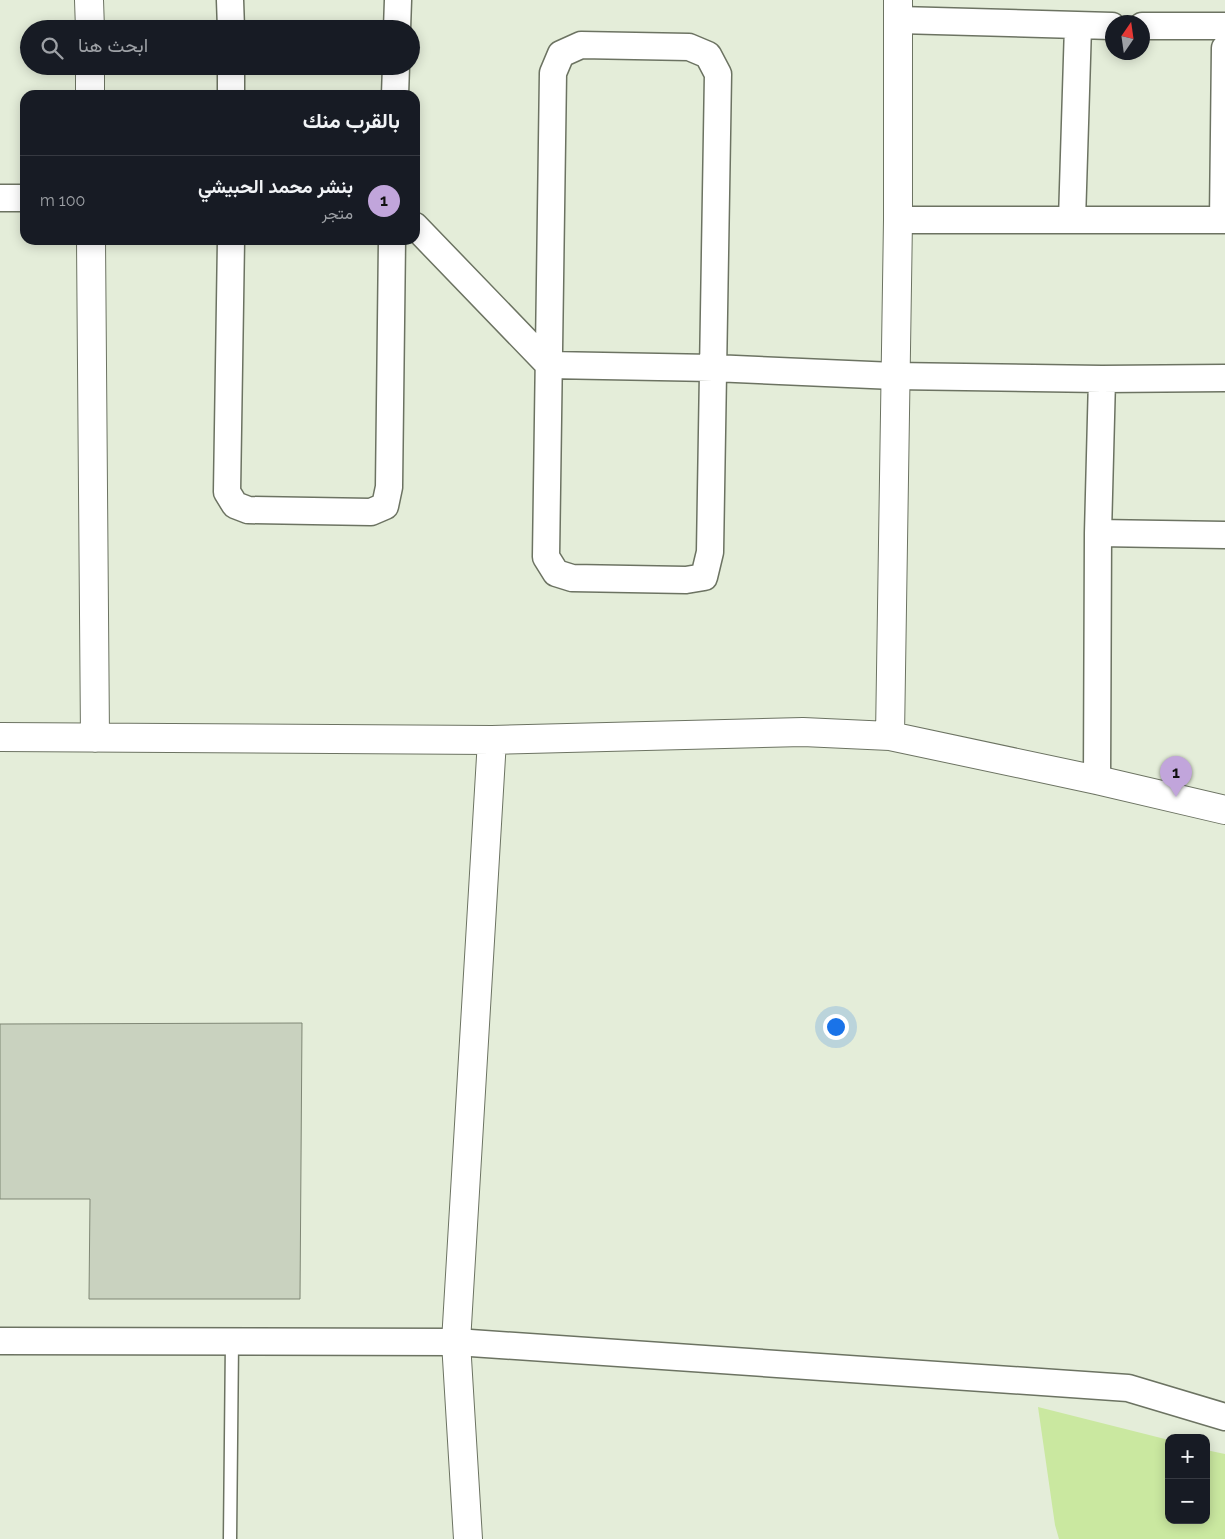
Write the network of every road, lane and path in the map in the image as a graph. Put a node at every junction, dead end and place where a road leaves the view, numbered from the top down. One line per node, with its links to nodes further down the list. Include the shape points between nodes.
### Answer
1 (90, 0): 5 (street)
2 (230, 0): 6 (street)
3 (398, 0): 7 (street)
4 (899, 10): 8 (street); 21 (street)
5 (90, 20)
6 (231, 20)
7 (397, 20)
8 (1078, 26): 9 (street); 22 (street)
9 (1105, 26)
10 (1150, 26): 11 (street)
11 (1225, 26)
12 (1225, 48): 23 (street)
13 (90, 75): 16 (street)
14 (231, 75): 17 (street)
15 (396, 75): 18 (street)
16 (90, 90)
17 (231, 90)
18 (396, 90)
19 (0, 198): 20 (street)
20 (20, 198)
21 (898, 220): 22 (street); 30 (street)
22 (1072, 220): 23 (street)
23 (1224, 220)
24 (420, 231): 28 (street)
25 (91, 245): 37 (street)
26 (232, 245): 27 (street, via 227,492 235,505 248,510 371,512 384,506 388,487)
27 (392, 245)
28 (549, 365): 29 (street); 29 (street, via 546,557 556,573 572,578 686,580 704,577 710,552); 29 (street, via 553,73 561,54 581,45 689,47 708,55 718,74)
29 (713, 368): 30 (street)
30 (894, 376): 32 (street); 35 (street)
31 (1225, 378): 32 (street)
32 (1102, 379): 33 (street)
33 (1098, 533): 34 (street); 39 (street)
34 (1225, 534)
35 (890, 736): 38 (street, via 803,732); 39 (street)
36 (0, 737): 37 (street)
37 (95, 738): 38 (street)
38 (492, 740): 43 (street)
39 (1097, 780): 40 (street)
40 (1225, 810)
41 (0, 1341): 42 (street)
42 (232, 1341): 43 (street); 45 (lane)
43 (456, 1342): 44 (street, via 1128,1388); 46 (street)
44 (1225, 1417)
45 (230, 1539)
46 (468, 1539)

